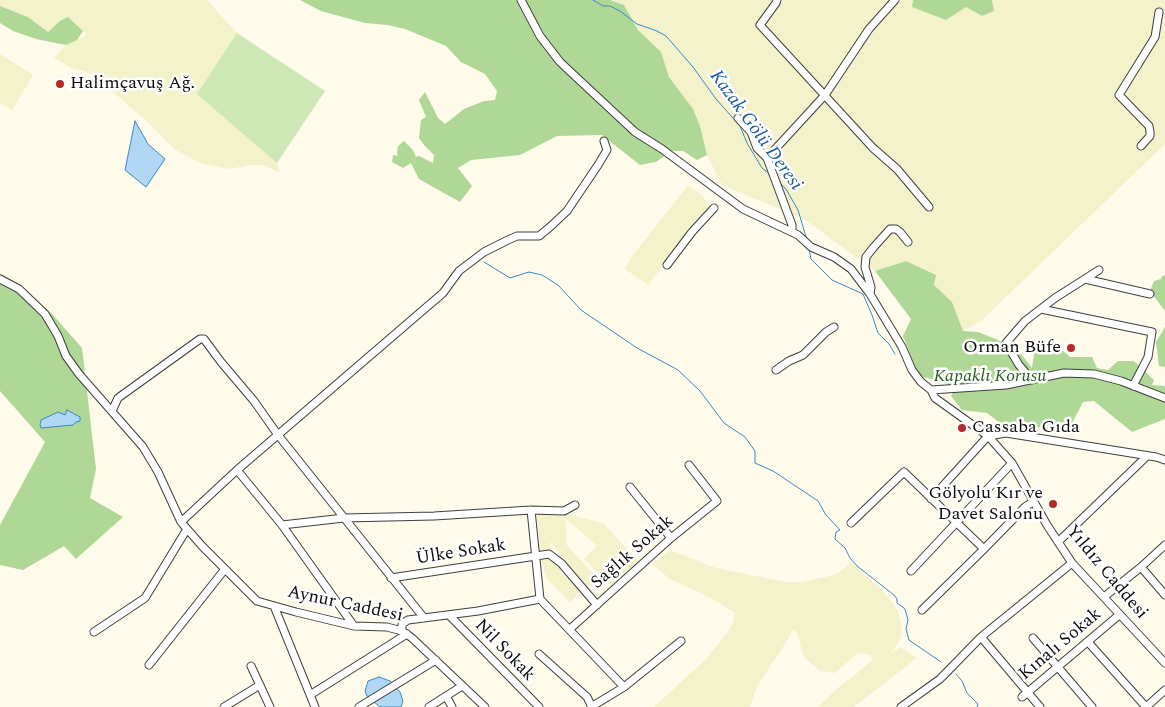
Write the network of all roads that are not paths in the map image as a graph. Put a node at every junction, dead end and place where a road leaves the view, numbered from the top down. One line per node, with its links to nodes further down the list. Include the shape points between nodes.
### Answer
1 (521, 0): 12 (street, Yıldız Caddesi, via 540,36 560,62 635,132 743,210)
2 (777, 0): 5 (street, via 760,25)
3 (895, 0): 5 (street, via 869,29)
4 (1159, 12): 8 (street, via 1155,37 1119,95 1149,126 1150,136)
5 (825, 95): 9 (street); 10 (street)
6 (738, 118): 9 (street)
7 (604, 141): 28 (street, via 607,150 598,165 567,211 550,227 539,236 517,236 484,252 465,266 443,293)
8 (1141, 146)
9 (767, 158): 12 (street)
10 (929, 206)
11 (714, 208): 14 (street)
12 (792, 232): 18 (street, Yıldız Caddesi, via 811,247 851,269)
13 (908, 242): 18 (street, via 896,229 890,229 866,257)
14 (667, 265)
15 (1099, 270): 17 (street)
16 (0, 279): 27 (street, Aynur Caddesi, via 19,289 45,314 66,356)
17 (1085, 280): 19 (street); 20 (street)
18 (870, 294): 25 (street, Yıldız Caddesi, via 912,370)
19 (1150, 294)
20 (1041, 309): 23 (street, via 1025,321 1006,343); 24 (street, via 1152,332 1148,357)
21 (834, 327): 22 (street, via 803,355)
22 (776, 370)
23 (1032, 380): 24 (street, via 1064,373 1094,374); 25 (street)
24 (1133, 386): 26 (street)
25 (931, 390): 29 (street, Yıldız Caddesi, via 935,398)
26 (1165, 398)
27 (112, 411): 28 (street, via 118,398 204,339); 41 (street, Aynur Caddesi, via 143,447)
28 (278, 435): 34 (street); 40 (street)
29 (988, 436): 30 (street, via 1006,433); 32 (street, Yıldız Caddesi); 36 (street)
30 (1147, 456): 31 (street); 47 (street)
31 (1164, 459)
32 (1012, 463): 37 (street, Yıldız Caddesi); 43 (street)
33 (689, 465): 46 (street, Sağlık Sokak, via 718,501)
34 (237, 470): 41 (street); 44 (street)
35 (630, 487): 46 (street)
36 (931, 499): 42 (street, via 904,472); 43 (street)
37 (1034, 502): 47 (street, Yıldız Caddesi); 49 (street, via 1025,507)
38 (575, 505): 39 (street, via 564,511)
39 (531, 510): 40 (street); 50 (street)
40 (344, 518): 44 (street); 55 (street)
41 (181, 522): 45 (street, Aynur Caddesi)
42 (851, 523)
43 (956, 523): 49 (street); 54 (street)
44 (282, 525): 65 (street)
45 (187, 530): 53 (street, Aynur Caddesi); 67 (street, via 145,598)
46 (671, 538): 59 (street, Sağlık Sokak)
47 (1058, 542): 51 (street, Yıldız Caddesi)
48 (1165, 545): 52 (street)
49 (984, 550): 61 (street)
50 (536, 556): 55 (street, Ülke Sokak); 58 (street); 59 (street, via 549,554)
51 (1072, 563): 57 (street, Yıldız Caddesi); 69 (street)
52 (1141, 567): 56 (street); 57 (street)
53 (225, 569): 60 (street, Aynur Caddesi, via 257,600); 76 (street)
54 (911, 571)
55 (391, 578): 64 (street)
56 (1165, 594)
57 (1104, 597): 63 (street, Yıldız Caddesi)
58 (540, 599): 62 (street); 66 (street)
59 (597, 605): 66 (street, Sağlık Sokak)
60 (274, 606): 65 (street, Aynur Caddesi); 83 (street)
61 (922, 610)
62 (449, 615): 64 (street); 93 (street, Nil Sokak)
63 (1119, 615): 72 (street, Kınalı Sokak); 75 (street, Yıldız Caddesi)
64 (424, 618): 68 (street, via 402,624)
65 (354, 626): 68 (street, Aynur Caddesi, via 387,627)
66 (570, 629): 81 (street)
67 (94, 632)
68 (405, 632): 74 (street, Aynur Caddesi); 83 (street)
69 (981, 637): 84 (street); 95 (street, via 940,679)
70 (1033, 638): 78 (street)
71 (681, 641): 81 (street)
72 (1088, 642): 78 (street, Kınalı Sokak); 98 (street)
73 (539, 654): 94 (street, via 587,697)
74 (436, 660): 80 (street, Aynur Caddesi); 90 (street)
75 (1165, 663)
76 (149, 665)
77 (251, 666): 79 (street)
78 (1058, 666): 84 (street, Kınalı Sokak); 97 (street)
79 (260, 685): 88 (street); 89 (street)
80 (462, 686): 85 (street); 87 (street, Aynur Caddesi)
81 (624, 687): 94 (street)
82 (1165, 690): 98 (street)
83 (310, 695): 86 (street)
84 (1025, 695): 96 (street)
85 (446, 696): 91 (street); 92 (street)
86 (311, 706)
87 (482, 706)
88 (224, 707)
89 (270, 707)
90 (359, 707)
91 (429, 707)
92 (452, 707)
93 (539, 707)
94 (591, 707)
95 (901, 707)
96 (1040, 707)
97 (1092, 707)
98 (1146, 707)

